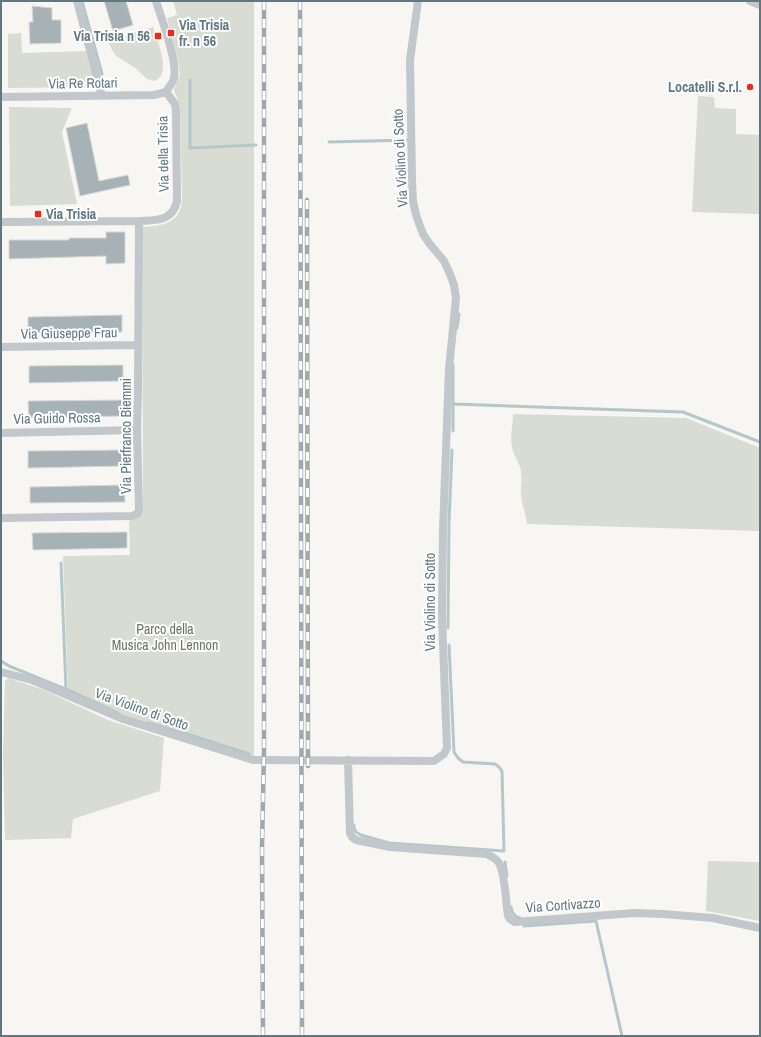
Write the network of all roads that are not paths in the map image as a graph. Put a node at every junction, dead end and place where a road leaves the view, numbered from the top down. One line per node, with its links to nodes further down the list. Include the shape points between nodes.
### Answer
1 (76, 1): 7 (street)
2 (156, 1): 6 (street, via 174,58 175,74)
3 (418, 1): 17 (street, Via Violino di Sotto, via 410,60 413,202 423,234 444,261 450,274 456,298 449,369 443,530 442,631 447,748 444,754 434,761)
4 (750, 1): 5 (street)
5 (760, 5)
6 (166, 92): 7 (street, Via Re Rotari, via 154,95); 9 (street, Via della Trisia, via 175,104 176,110 177,201 175,208 166,218)
7 (102, 96): 8 (street, Via Re Rotari)
8 (1, 97)
9 (139, 221): 10 (street, Via della Trisia); 11 (street, Via Pierfranco Biemmi)
10 (1, 222)
11 (138, 345): 12 (street, Via Giuseppe Frau); 13 (street, Via Pierfranco Biemmi)
12 (1, 347)
13 (137, 430): 14 (street, Via Guido Rossa); 15 (street, Via Pierfranco Biemmi, via 139,510 136,514)
14 (1, 433)
15 (1, 518)
16 (1, 672): 17 (street, Via Violino di Sotto, via 32,680 123,719 253,760)
17 (348, 760): 18 (street, Via Cortivazzo, via 352,837 390,847 492,856 501,870 508,916 515,922 634,913 714,918)
18 (760, 928)

